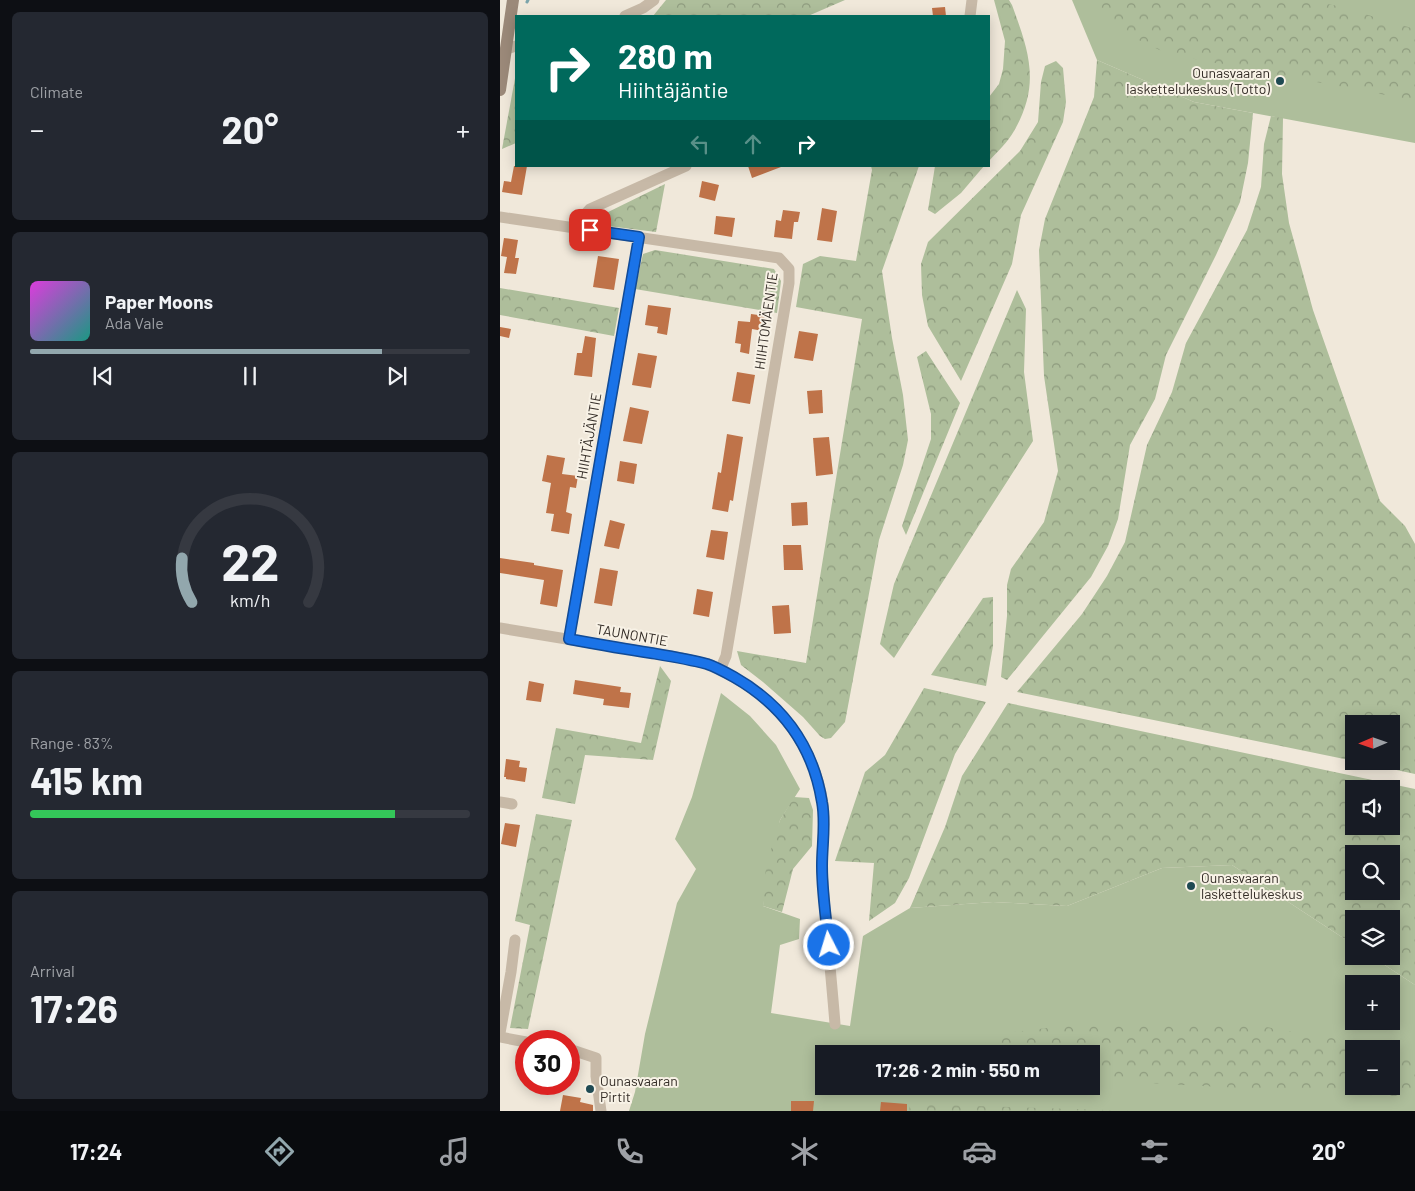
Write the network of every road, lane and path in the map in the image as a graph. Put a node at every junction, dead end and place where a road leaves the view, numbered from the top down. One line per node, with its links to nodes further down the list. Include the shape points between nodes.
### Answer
1 (514, 0): 6 (street)
2 (654, 0): 4 (street)
3 (972, 0): 5 (street)
4 (628, 15)
5 (970, 15)
6 (511, 47): 7 (street)
7 (500, 90)
8 (684, 167): 10 (street, via 590,209)
9 (500, 217): 10 (street, HIIHTOMÄENTIE)
10 (573, 228): 11 (street, HIIHTOMÄENTIE)
11 (639, 237): 13 (street, HIIHTÄJÄNTIE); 14 (street, HIIHTOMÄENTIE, via 779,258 789,269 728,646)
12 (500, 628): 13 (street, TAUNONTIE)
13 (569, 639): 14 (street, TAUNONTIE, via 682,658)
14 (720, 670): 16 (street, TAUNONTIE, via 744,683 782,715 799,736 817,777 825,829 822,866)
15 (515, 940): 17 (street)
16 (835, 1024)
17 (500, 1033)
18 (500, 1037): 19 (street)
19 (515, 1040)
20 (580, 1053): 21 (street, via 596,1058)
21 (601, 1111)

